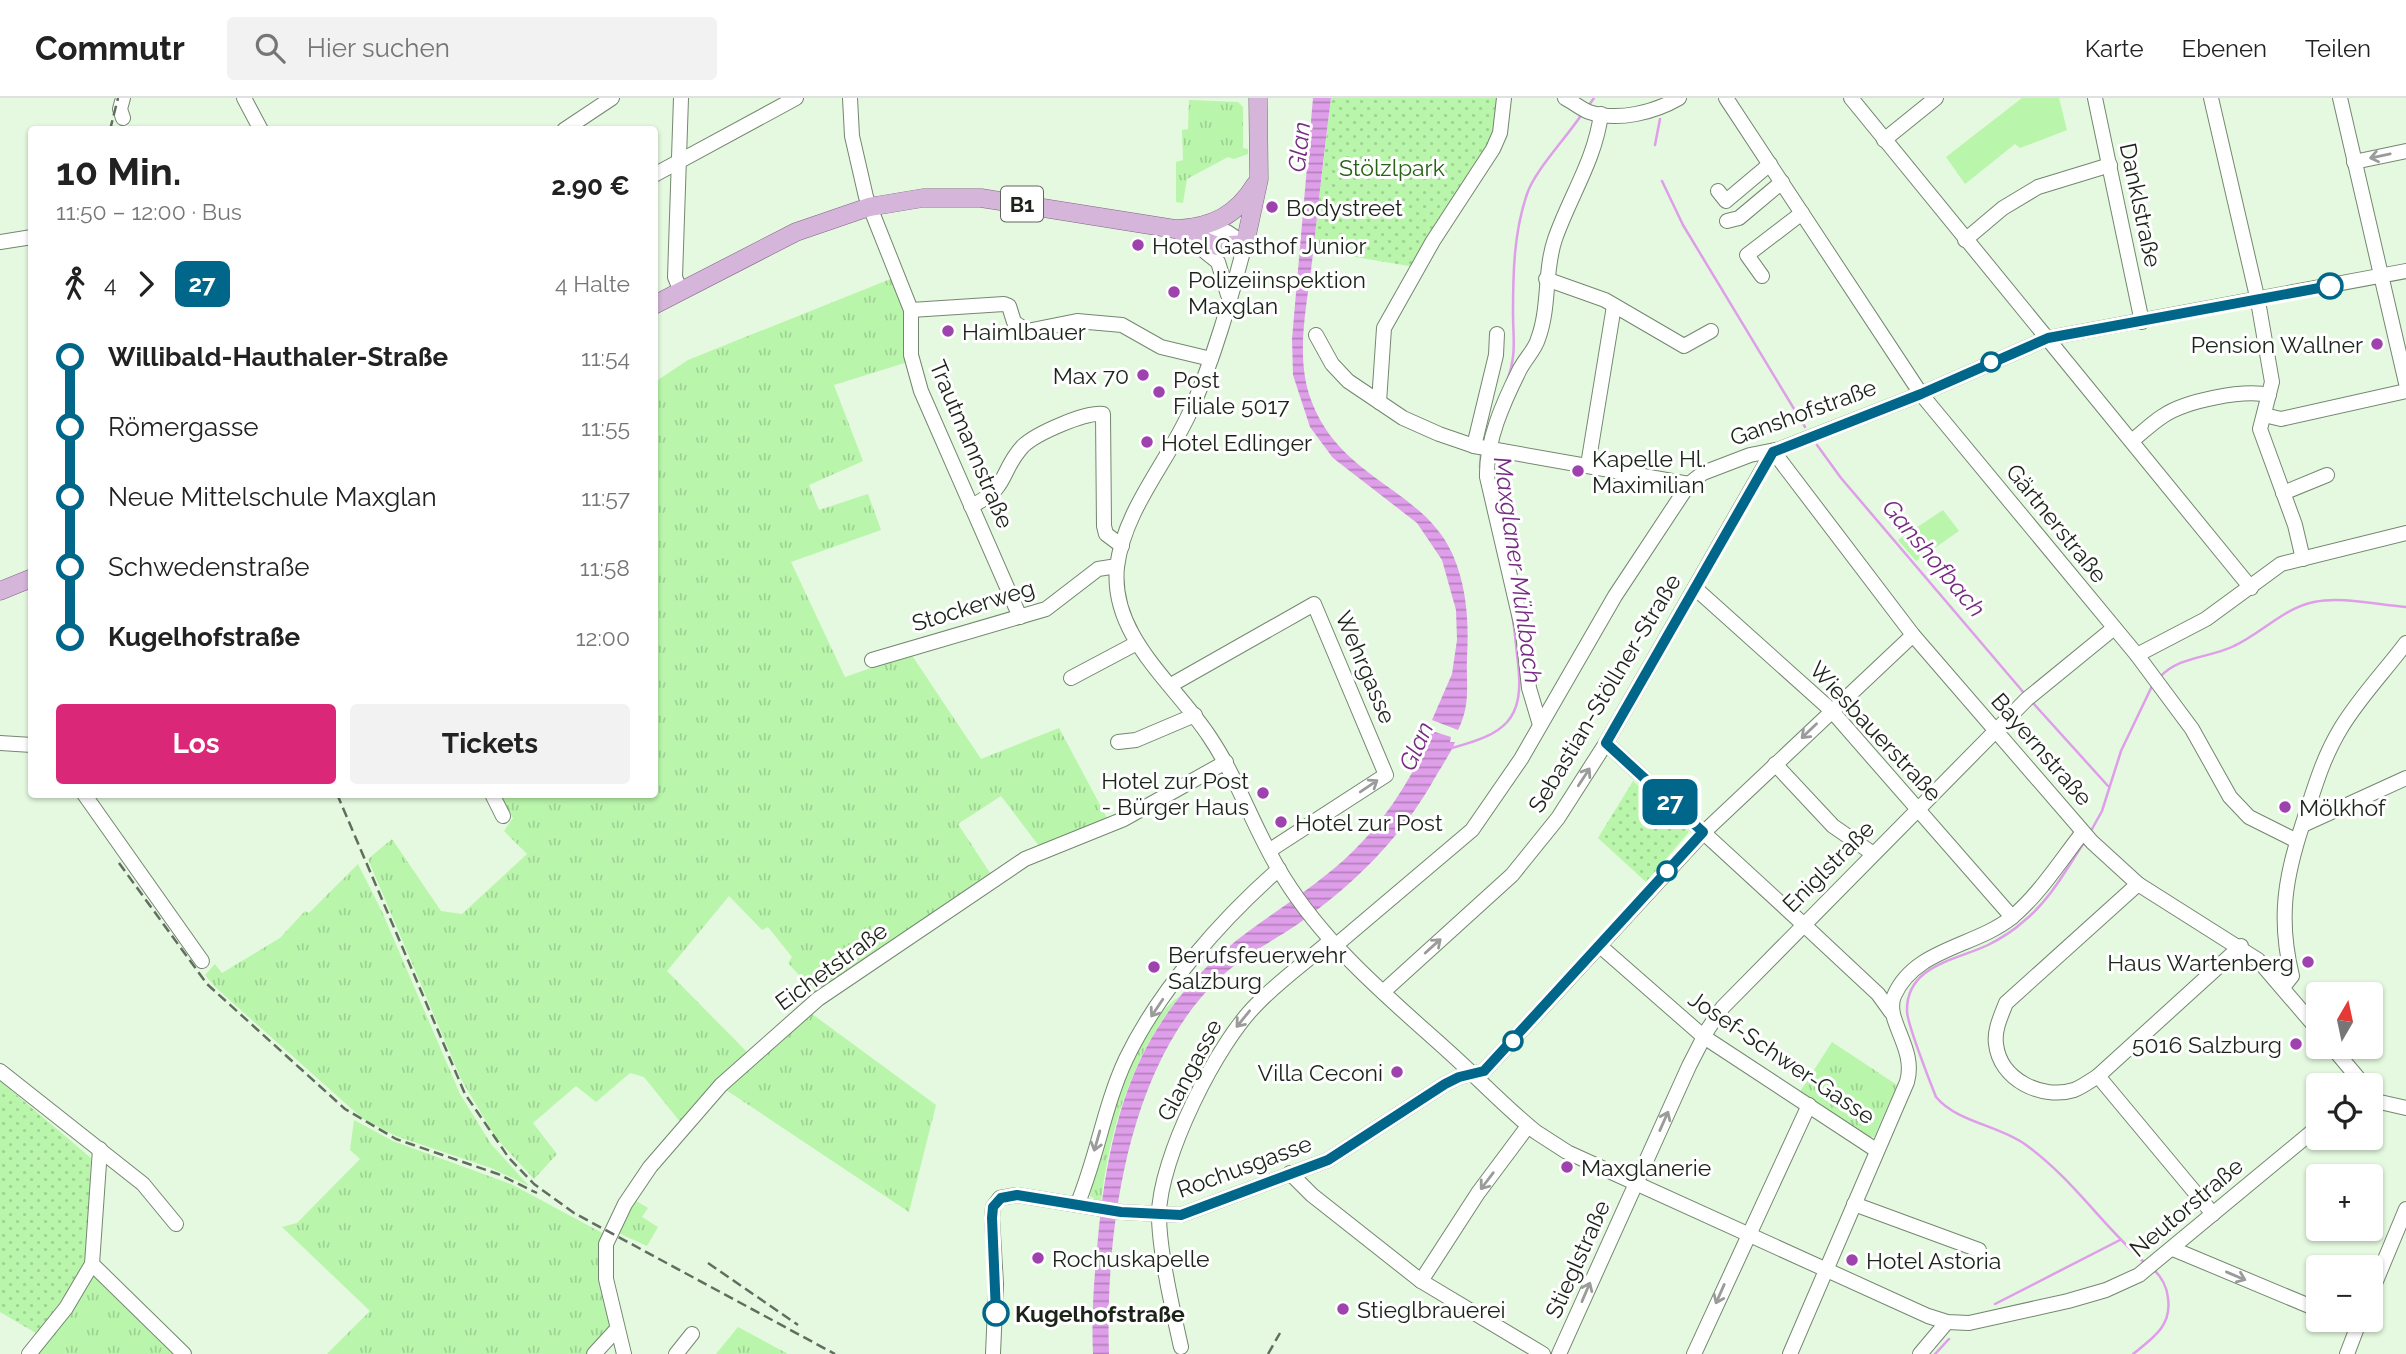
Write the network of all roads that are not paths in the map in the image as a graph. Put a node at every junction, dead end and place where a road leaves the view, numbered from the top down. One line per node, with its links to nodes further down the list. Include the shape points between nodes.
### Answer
1 (123, 98): 18 (street)
2 (244, 98): 19 (street)
3 (612, 98): 20 (street)
4 (681, 98): 24 (street)
5 (796, 98): 24 (street)
6 (850, 98): 31 (street, Trautmannstraße, via 852,136)
7 (1258, 98): 28 (main road)
8 (1504, 98): 60 (street, via 1493,149 1384,328)
9 (1565, 98): 17 (street)
10 (1679, 98): 17 (street, via 1660,109)
11 (1726, 98): 25 (street, Gärtnerstraße)
12 (1850, 98): 21 (street)
13 (1936, 98): 21 (street)
14 (2095, 98): 26 (street, Danklstraße)
15 (2211, 98): 46 (street)
16 (2340, 98): 23 (street)
17 (1601, 114): 43 (street, via 1594,153 1555,239)
18 (123, 118)
19 (259, 126)
20 (570, 126)
21 (1884, 140): 37 (street)
22 (2406, 151): 23 (street, one-way to 23)
23 (2354, 162): 42 (street)
24 (677, 164): 27 (street); 44 (street, via 676,277)
25 (1770, 164): 29 (street, Gärtnerstraße); 30 (street, via 1726,201)
26 (2110, 165): 37 (street, via 2038,187 2003,208); 50 (street, Danklstraße)
27 (658, 173)
28 (1259, 179): 34 (main road, B1, via 1235,211); 39 (main road)
29 (1782, 182): 32 (street, Gärtnerstraße); 33 (street, via 1739,218)
30 (1718, 191)
31 (869, 207): 35 (main road, B1, via 923,198 981,198); 44 (main road, B1, via 796,232); 49 (street, Trautmannstraße)
32 (1802, 213): 41 (street, via 1747,255); 58 (street, Gärtnerstraße)
33 (1727, 221)
34 (1193, 228): 35 (main road, B1); 39 (street, B1, via 1227,232)
35 (1175, 229): 39 (main road, B1, via 1217,246); 45 (street, via 1218,262)
36 (28, 238): 38 (street)
37 (1965, 240): 54 (street)
38 (0, 242)
39 (1245, 244): 45 (street)
40 (2406, 271): 42 (street, Ganshofstraße)
41 (1762, 276)
42 (2380, 276): 46 (street, Ganshofstraße); 56 (street)
43 (1546, 279): 48 (street); 63 (street, via 1538,340)
44 (681, 292): 47 (main road, B1)
45 (1229, 301): 55 (street)
46 (2258, 301): 50 (street, Ganshofstraße); 59 (street, via 2272,382)
47 (658, 303)
48 (1614, 306): 51 (street, via 1684,346); 65 (street)
49 (911, 310): 55 (street, via 1004,304 1014,322 1027,331 1077,321 1122,325 1161,347); 69 (street, Trautmannstraße, via 911,355 921,391)
50 (2142, 322): 54 (street, Ganshofstraße)
51 (1711, 331)
52 (1497, 334): 63 (street)
53 (1317, 335): 60 (street, via 1338,373)
54 (2048, 338): 58 (street, Ganshofstraße); 62 (street)
55 (1211, 359): 71 (street, via 1181,432 1133,515)
56 (2406, 383)
57 (2406, 391): 61 (street, via 2281,419)
58 (1921, 394): 64 (street, Ganshofstraße); 79 (street, Gärtnerstraße)
59 (2269, 395): 61 (street); 62 (street, via 2252,391 2177,409)
60 (1379, 402): 63 (street, via 1438,434)
61 (2264, 415): 68 (street, via 2260,429)
62 (2133, 440): 76 (street)
63 (1482, 447): 65 (street); 89 (street)
64 (1773, 452): 67 (street, Ganshofstraße, via 1715,468); 75 (street, Sebastian-Stöllner-Straße); 80 (street, Bayernstraße)
65 (1588, 465): 67 (street)
66 (2327, 475): 68 (street)
67 (1689, 484): 89 (street, Glangasse, via 1615,596)
68 (2283, 493): 72 (street)
69 (971, 506): 71 (street, via 995,492 1017,454 1031,440 1081,417 1103,414 1104,526 1106,534); 78 (street, Trautmannstraße)
70 (2406, 533): 72 (street)
71 (1122, 545): 73 (street)
72 (2304, 559): 76 (street, via 2281,564)
73 (1117, 566): 78 (street, Stockerweg, via 1098,569 1056,603); 81 (street, via 1117,593)
74 (28, 580): 77 (main road)
75 (1695, 588): 87 (street, Wiesbauerstraße); 93 (street, Sebastian-Stöllner-Straße)
76 (2251, 588): 83 (street, via 2181,634)
77 (0, 591)
78 (1020, 617): 84 (street, Stockerweg)
79 (2114, 628): 83 (street, Gärtnerstraße); 90 (street, Eniglstraße, via 2027,699)
80 (1913, 635): 87 (street, Rochusgasse); 90 (street, Bayernstraße)
81 (1137, 643): 85 (street); 86 (street)
82 (2406, 643): 102 (street, via 2342,726 2312,791)
83 (2137, 655): 105 (street, Gärtnerstraße, via 2212,760 2231,797 2249,817)
84 (872, 660)
85 (1070, 678)
86 (1171, 685): 88 (street); 106 (street, Wehrgasse, one-way to 86, via 1386,775 1314,604)
87 (1831, 710): 96 (street, Rochusgasse, one-way to 96); 100 (street, Wiesbauerstraße)
88 (1195, 715): 91 (street, via 1136,740); 95 (street)
89 (1540, 725): 112 (street, Glangasse, via 1472,830)
90 (1997, 730): 100 (street, Eniglstraße); 104 (street, Bayernstraße)
91 (1118, 742)
92 (0, 743): 94 (street)
93 (1606, 743): 103 (street); 117 (street, Sebastian-Stöllner-Straße, one-way to 93, via 1532,852)
94 (28, 745)
95 (1226, 762): 106 (street); 152 (street, Eichetstraße, via 1124,819 1025,859 817,999 765,1044 676,1135 617,1218 603,1264)
96 (1775, 764): 103 (street, Rochusgasse); 107 (street, via 1833,826)
97 (2406, 778): 102 (street)
98 (87, 798): 115 (street)
99 (494, 798): 101 (street)
100 (1918, 807): 107 (street, Eniglstraße); 110 (street, Wiesbauerstraße)
101 (503, 816)
102 (2303, 825): 105 (street)
103 (1703, 832): 111 (street); 113 (street, Rochusgasse)
104 (2087, 836): 109 (street, Bayernstraße); 110 (street)
105 (2295, 840): 116 (street, via 2284,932 2292,976)
106 (1270, 850): 108 (street)
107 (1872, 853): 111 (street, Eniglstraße)
108 (1279, 869): 112 (street); 138 (street, one-way to 138, via 1219,929 1135,1042 1104,1116)
109 (2138, 884): 114 (street, Bayernstraße); 127 (street, via 2006,1003 1997,1026 2001,1060 2011,1075 2027,1086 2063,1092)
110 (2012, 917): 118 (street, via 1970,942 1920,963 1894,995)
111 (1803, 924): 118 (street); 120 (street, Eniglstraße, via 1723,1007)
112 (1333, 944): 117 (street); 141 (street, Glangasse, one-way to 141, via 1256,1004 1237,1026 1182,1129 1167,1171)
113 (1600, 946): 120 (street, Josef-Schwer-Gasse); 126 (street, Rochusgasse, via 1498,1058)
114 (2242, 946): 116 (street, Bayernstraße); 127 (street)
115 (202, 961)
116 (2284, 986): 119 (street, Bayernstraße)
117 (1383, 992): 126 (street)
118 (1891, 1012): 134 (street, via 1911,1068)
119 (2306, 1014)
120 (1703, 1037): 129 (street, Josef-Schwer-Gasse); 136 (street, Eniglstraße, one-way to 120)
121 (2341, 1059): 122 (street)
122 (2347, 1066): 124 (street); 125 (street)
123 (0, 1071): 133 (street)
124 (2347, 1073)
125 (2353, 1073)
126 (1473, 1074): 131 (street); 135 (street, Rochusgasse, via 1445,1084 1343,1152)
127 (2098, 1076): 140 (street)
128 (2383, 1101): 130 (street)
129 (1809, 1105): 134 (street, Josef-Schwer-Gasse); 143 (street)
130 (2406, 1108)
131 (1528, 1126): 136 (street, via 1567,1152); 149 (street, one-way to 149)
132 (2306, 1137): 140 (street, Neutorstraße)
133 (100, 1149): 142 (street, via 143,1184); 146 (street)
134 (1877, 1150): 137 (street)
135 (1290, 1173): 141 (street, Rochusgasse, via 1181,1215); 149 (street)
136 (1636, 1184): 143 (street); 163 (street, Stieglstraße, one-way to 136)
137 (1854, 1204): 145 (street); 148 (street)
138 (1077, 1205): 141 (street, Rochusgasse); 161 (street, Rochusgasse, via 1009,1195 998,1200 992,1212)
139 (2406, 1209): 147 (street)
140 (2213, 1214): 144 (street, Neutorstraße)
141 (1159, 1216): 155 (street, Glangasse)
142 (176, 1224)
143 (1747, 1234): 148 (street); 164 (street, one-way to 164)
144 (2173, 1249): 150 (street, one-way to 150); 151 (street, Neutorstraße, via 2106,1290 1969,1323)
145 (1979, 1250)
146 (92, 1264): 156 (street, via 66,1308); 157 (street)
147 (2383, 1264)
148 (1826, 1270): 151 (street); 165 (street)
149 (1421, 1281): 162 (street)
150 (2306, 1305)
151 (1947, 1322): 166 (street)
152 (617, 1329): 158 (street); 159 (street, Eichetstraße)
153 (2356, 1332): 167 (street)
154 (692, 1334): 160 (street)
155 (1181, 1347)
156 (29, 1354)
157 (184, 1354)
158 (594, 1354)
159 (624, 1354)
160 (676, 1354)
161 (993, 1354)
162 (1543, 1354)
163 (1559, 1354)
164 (1694, 1354)
165 (1790, 1354)
166 (1920, 1354)
167 (2347, 1354)

